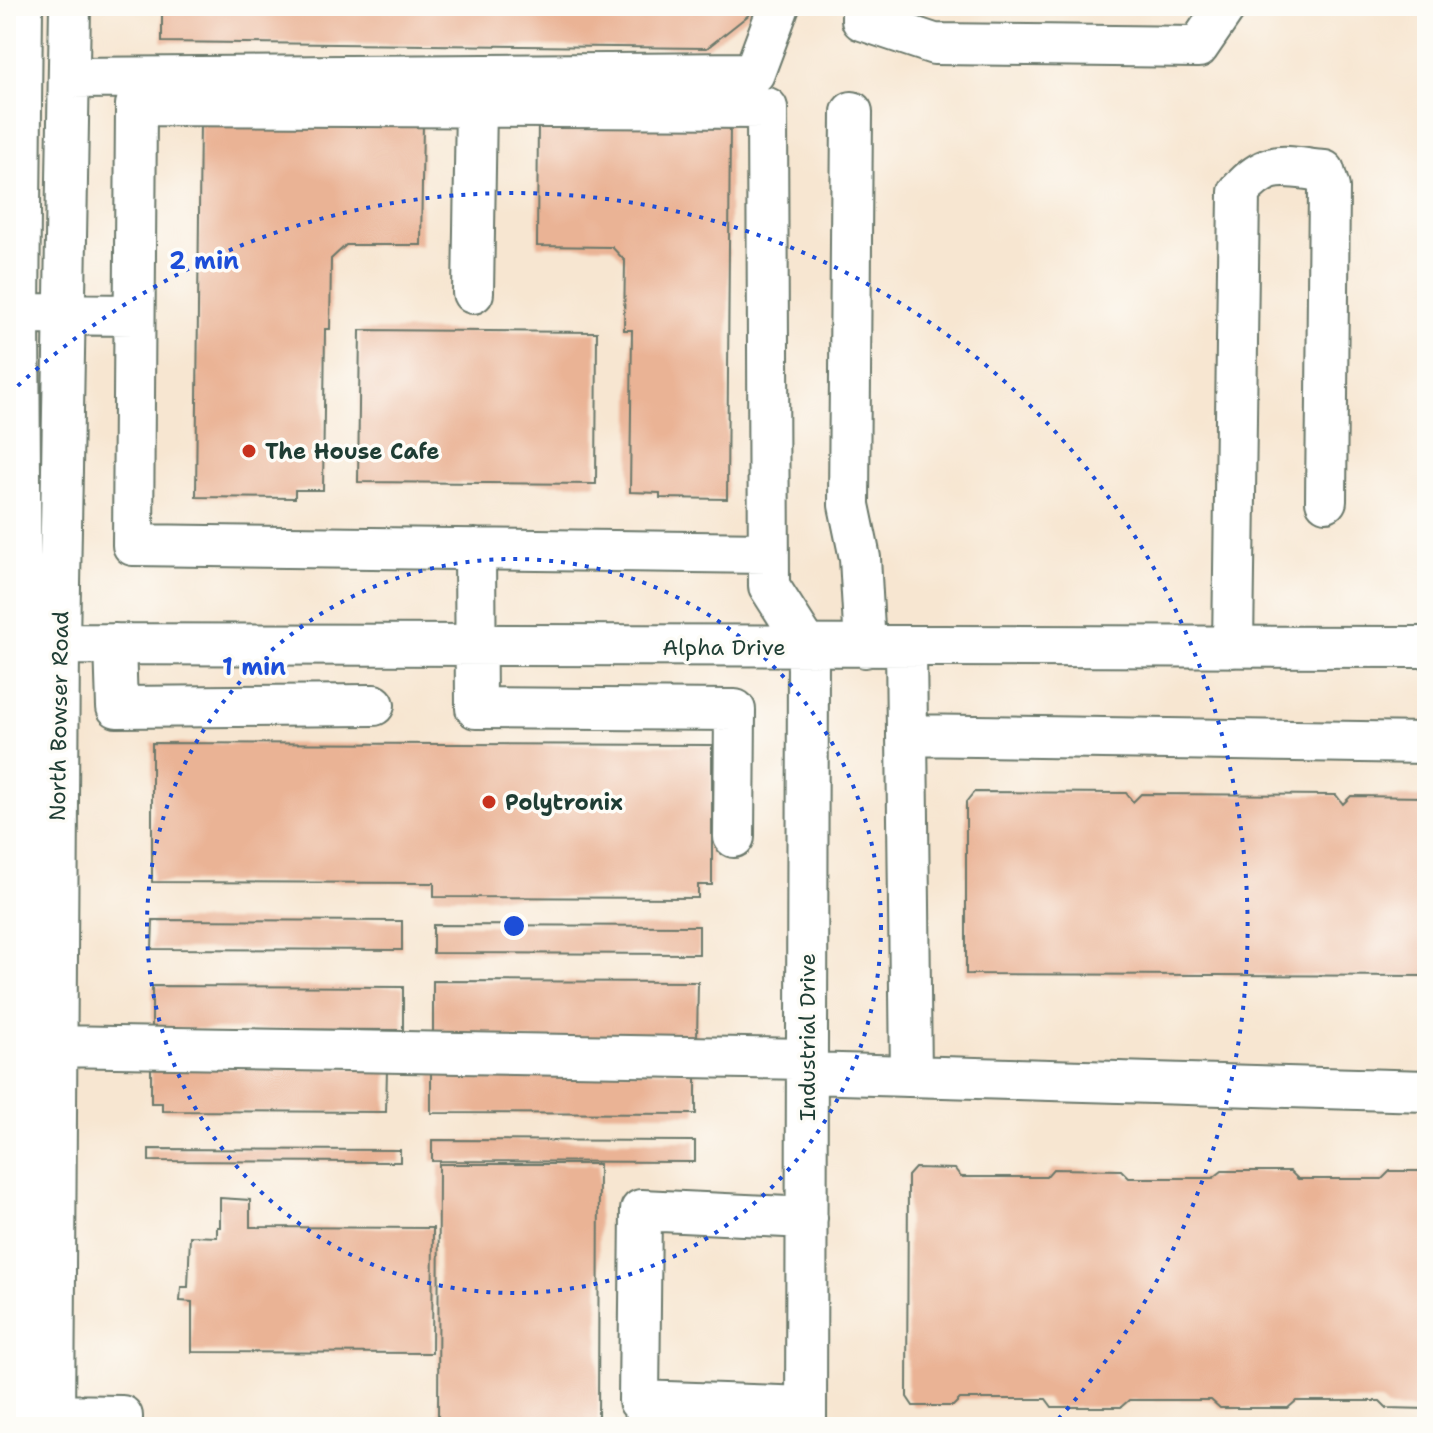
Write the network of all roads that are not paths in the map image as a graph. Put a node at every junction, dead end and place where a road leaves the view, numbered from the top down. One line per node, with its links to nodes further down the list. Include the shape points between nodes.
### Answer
1 (22, 6): 7 (street, North Bowser Road)
2 (70, 6): 6 (street, North Bowser Road)
3 (779, 6): 6 (street, via 754,73)
4 (862, 6): 5 (street, via 862,20 934,44 1183,47 1198,47)
5 (1226, 6)
6 (70, 90): 7 (street); 12 (street, North Bowser Road)
7 (13, 100): 11 (street, North Bowser Road)
8 (476, 106): 10 (street); 13 (street, via 136,105); 17 (street, via 767,108)
9 (852, 112): 24 (street, via 849,505 860,558)
10 (473, 293)
11 (12, 314): 12 (street); 14 (street, North Bowser Road)
12 (65, 315): 13 (street); 18 (street, North Bowser Road)
13 (134, 315): 16 (street, via 133,545)
14 (13, 500): 18 (street, North Bowser Road)
15 (1326, 501): 26 (street, via 1329,188 1324,171 1275,166 1253,176 1239,192)
16 (475, 549): 17 (street); 21 (street)
17 (768, 553): 23 (street, via 769,586)
18 (29, 641): 19 (street, Alpha Drive); 34 (street, North Bowser Road); 35 (street, North Bowser Road)
19 (115, 644): 20 (street, Alpha Drive); 29 (street, via 117,707)
20 (230, 645): 21 (street, Alpha Drive); 29 (street)
21 (477, 646): 22 (street, Alpha Drive); 30 (street, via 476,708)
22 (615, 646): 23 (street, Alpha Drive); 30 (street)
23 (808, 647): 24 (street, Alpha Drive); 36 (street, Industrial Drive)
24 (865, 647): 25 (street, Alpha Drive)
25 (906, 647): 26 (street, Alpha Drive); 31 (street)
26 (1233, 647): 27 (street, Alpha Drive)
27 (1427, 647)
28 (374, 705): 29 (street)
29 (231, 706)
30 (616, 709): 33 (street, via 735,710)
31 (907, 735): 32 (street); 37 (street)
32 (1427, 743)
33 (734, 837)
34 (13, 900): 39 (street, North Bowser Road)
35 (56, 1046): 36 (street); 41 (street, North Bowser Road)
36 (807, 1066): 37 (street); 40 (street, Industrial Drive)
37 (911, 1076): 38 (street)
38 (1427, 1091)
39 (12, 1097): 41 (street, North Bowser Road)
40 (807, 1218): 42 (street, Industrial Drive); 42 (street, via 641,1210 639,1401)
41 (26, 1288): 43 (street, North Bowser Road); 44 (street, North Bowser Road)
42 (806, 1417)
43 (54, 1421): 45 (street, via 122,1416)
44 (15, 1427)
45 (122, 1427)

